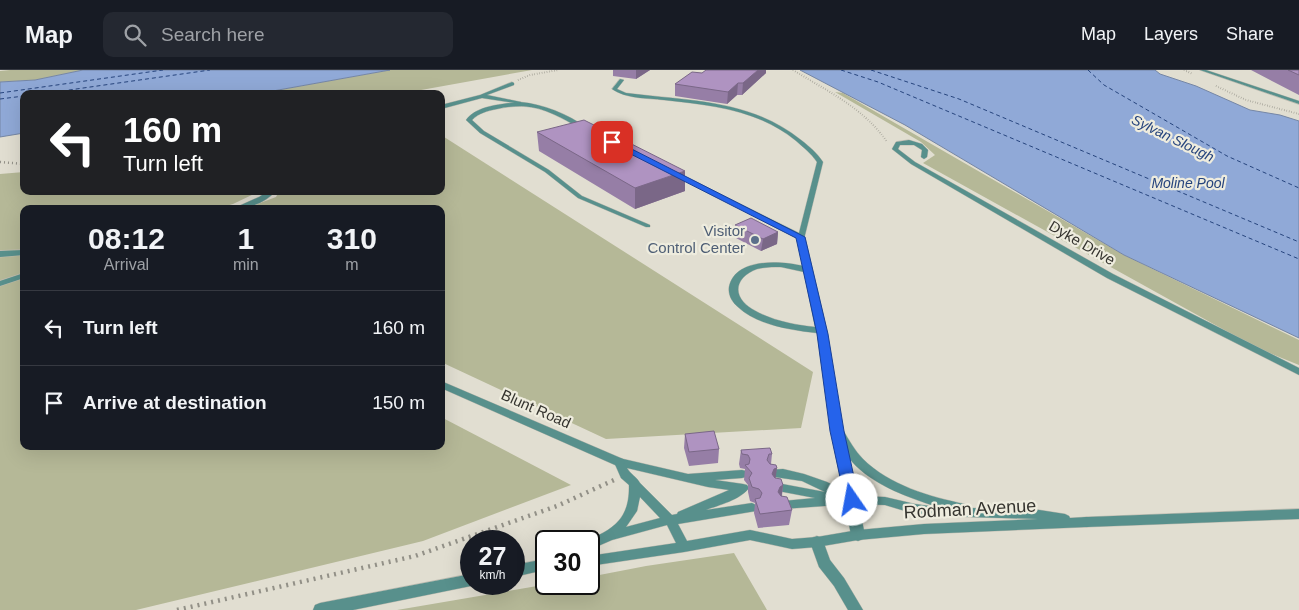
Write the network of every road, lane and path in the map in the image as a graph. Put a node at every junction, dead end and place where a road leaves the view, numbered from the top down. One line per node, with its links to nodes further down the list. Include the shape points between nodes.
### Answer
1 (558, 70): 7 (path, via 530,74)
2 (794, 70): 15 (path, via 861,112)
3 (1184, 70): 5 (path)
4 (1202, 70): 11 (lane)
5 (1195, 75)
6 (622, 80): 23 (lane, via 615,86 619,93 741,110 770,121 799,140 820,162)
7 (512, 84): 9 (street)
8 (1213, 84): 13 (path, via 1240,98)
9 (482, 96): 10 (street); 12 (street)
10 (519, 103): 14 (lane, via 541,106); 22 (lane, via 478,113 471,117 470,122 547,171 580,197)
11 (1299, 103)
12 (445, 105)
13 (1299, 114)
14 (588, 130)
15 (895, 149): 16 (street, via 898,143 916,143 925,150); 30 (street, Dyke Drive, via 932,175 1110,276)
16 (924, 157)
17 (0, 162): 18 (path)
18 (20, 164)
19 (667, 169): 23 (lane)
20 (267, 195): 21 (street)
21 (245, 205)
22 (648, 226)
23 (801, 237): 26 (street)
24 (20, 252): 25 (street)
25 (0, 254)
26 (808, 270): 29 (street); 29 (street, via 768,264 750,269 736,280 734,296 742,306 763,317 803,330)
27 (20, 276): 28 (lane)
28 (0, 284)
29 (822, 331): 32 (street)
30 (1299, 372)
31 (445, 386): 33 (street, Blunt Road)
32 (837, 431): 39 (street); 42 (lane, via 860,463 899,487 953,507)
33 (619, 462): 36 (lane, Blunt Road); 37 (lane)
34 (772, 473): 39 (lane, via 804,476)
35 (742, 474): 36 (lane, Blunt Road)
36 (681, 477): 44 (lane, Blunt Road, via 745,488)
37 (629, 479): 44 (lane); 47 (lane, via 635,500 631,514); 53 (path, via 415,556)
38 (777, 487): 39 (lane)
39 (852, 500): 40 (lane, Rodman Avenue); 42 (lane, Rodman Avenue, via 885,502 915,510); 46 (street)
40 (783, 504)
41 (752, 508): 44 (lane)
42 (992, 514): 45 (lane, Rodman Avenue, via 1033,514)
43 (1299, 514): 45 (street, Rodman Avenue)
44 (670, 520): 47 (lane); 50 (lane)
45 (1087, 522): 46 (lane, Rodman Avenue)
46 (858, 535): 49 (lane, Rodman Avenue)
47 (610, 536): 48 (lane)
48 (600, 540)
49 (816, 542): 50 (lane, Rodman Avenue, via 792,544 750,534); 55 (street, via 824,563)
50 (684, 547): 51 (lane, Rodman Avenue)
51 (600, 559)
52 (460, 582): 54 (street)
53 (177, 610)
54 (320, 610)
55 (856, 610)

